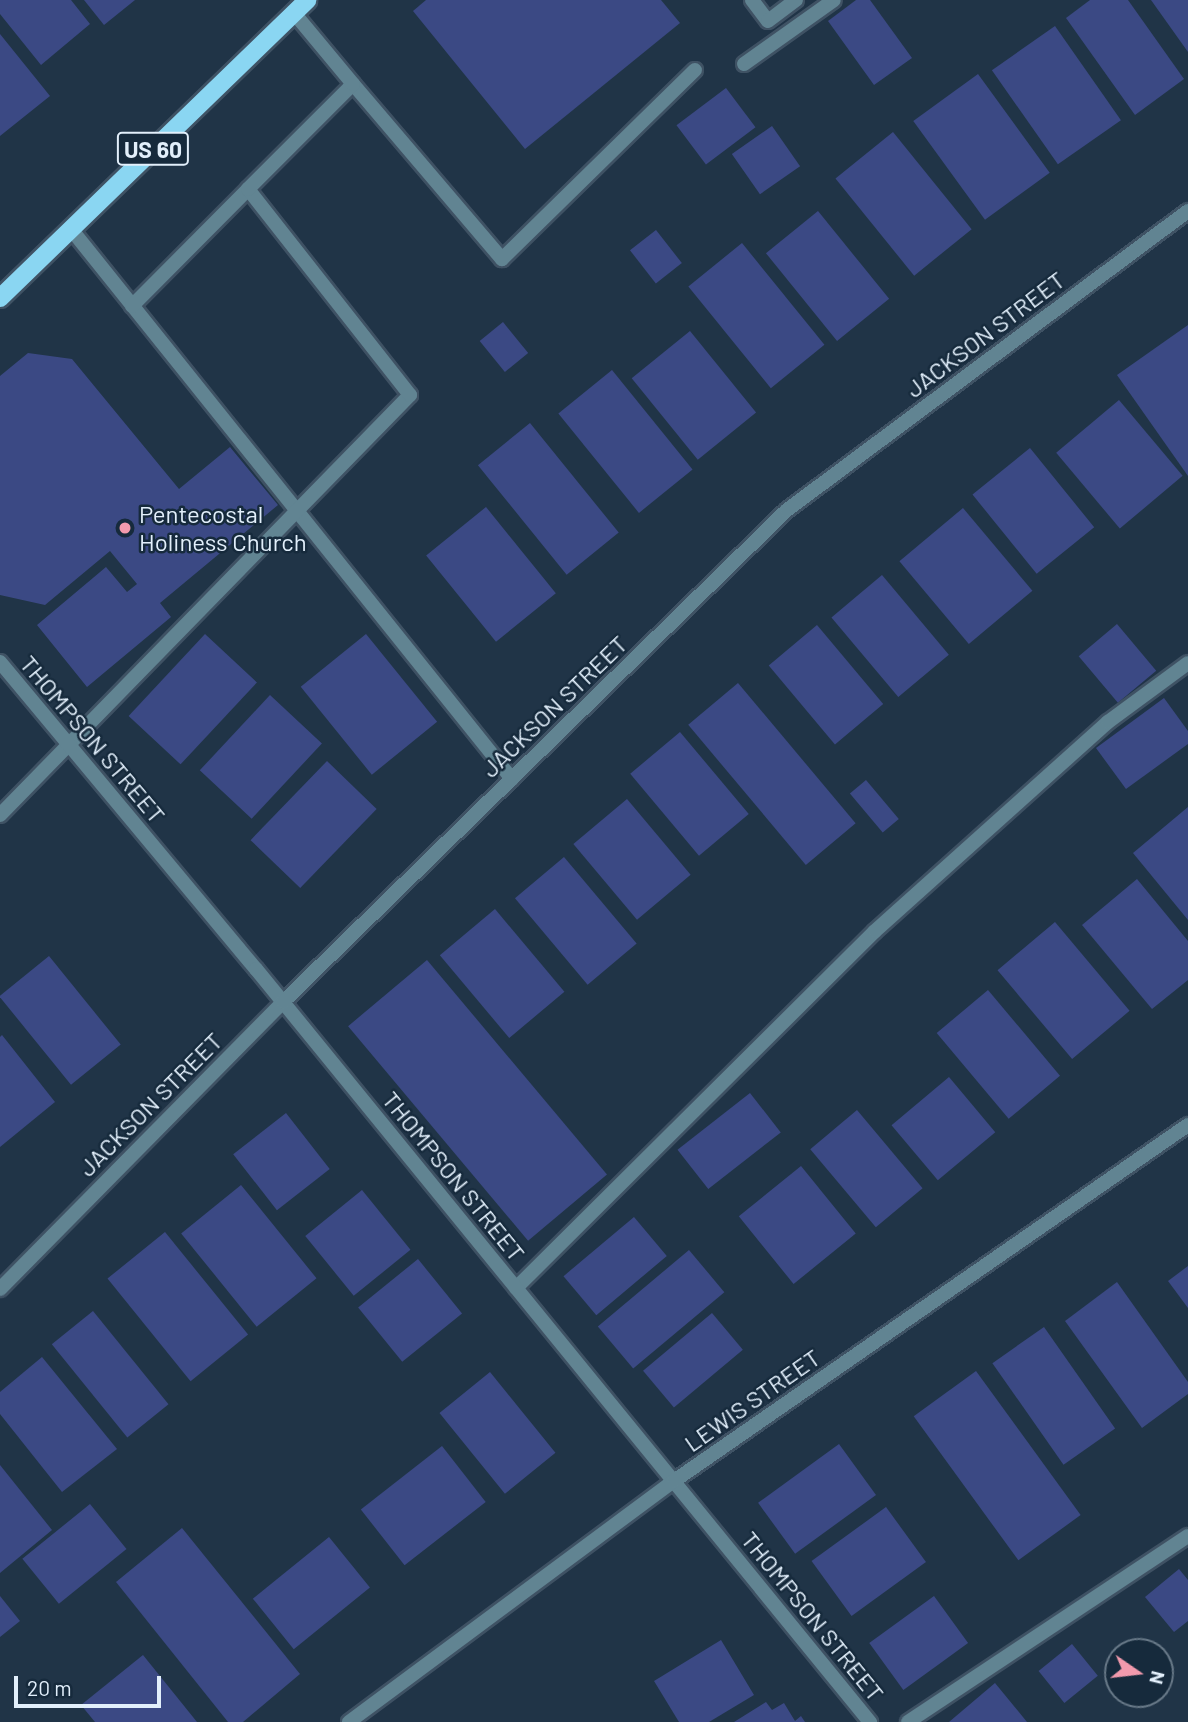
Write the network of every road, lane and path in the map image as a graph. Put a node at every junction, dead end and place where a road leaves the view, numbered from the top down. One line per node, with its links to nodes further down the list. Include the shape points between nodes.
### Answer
1 (752, 0): 2 (street, via 768,21)
2 (796, 0)
3 (834, 0): 5 (street)
4 (300, 6): 7 (street); 10 (main road, US 60)
5 (744, 64)
6 (695, 70): 7 (street, via 502,259)
7 (353, 84): 8 (street)
8 (248, 189): 12 (street); 13 (street, via 410,395)
9 (1188, 211): 17 (street, JACKSON STREET, via 787,510)
10 (71, 229): 11 (main road, US 60); 12 (street)
11 (0, 298)
12 (132, 306): 13 (street)
13 (296, 510): 16 (street); 17 (street)
14 (0, 662): 16 (street, THOMPSON STREET)
15 (1188, 663): 21 (street, via 1108,722 875,931)
16 (70, 746): 18 (street); 19 (street, THOMPSON STREET)
17 (512, 779): 19 (street, JACKSON STREET)
18 (0, 815)
19 (283, 1002): 21 (street, THOMPSON STREET); 22 (street, JACKSON STREET)
20 (1188, 1125): 23 (street, LEWIS STREET)
21 (516, 1288): 23 (street, THOMPSON STREET)
22 (0, 1289)
23 (674, 1481): 25 (street, LEWIS STREET); 26 (street, THOMPSON STREET)
24 (1188, 1536): 27 (street)
25 (349, 1722)
26 (870, 1722)
27 (908, 1722)

